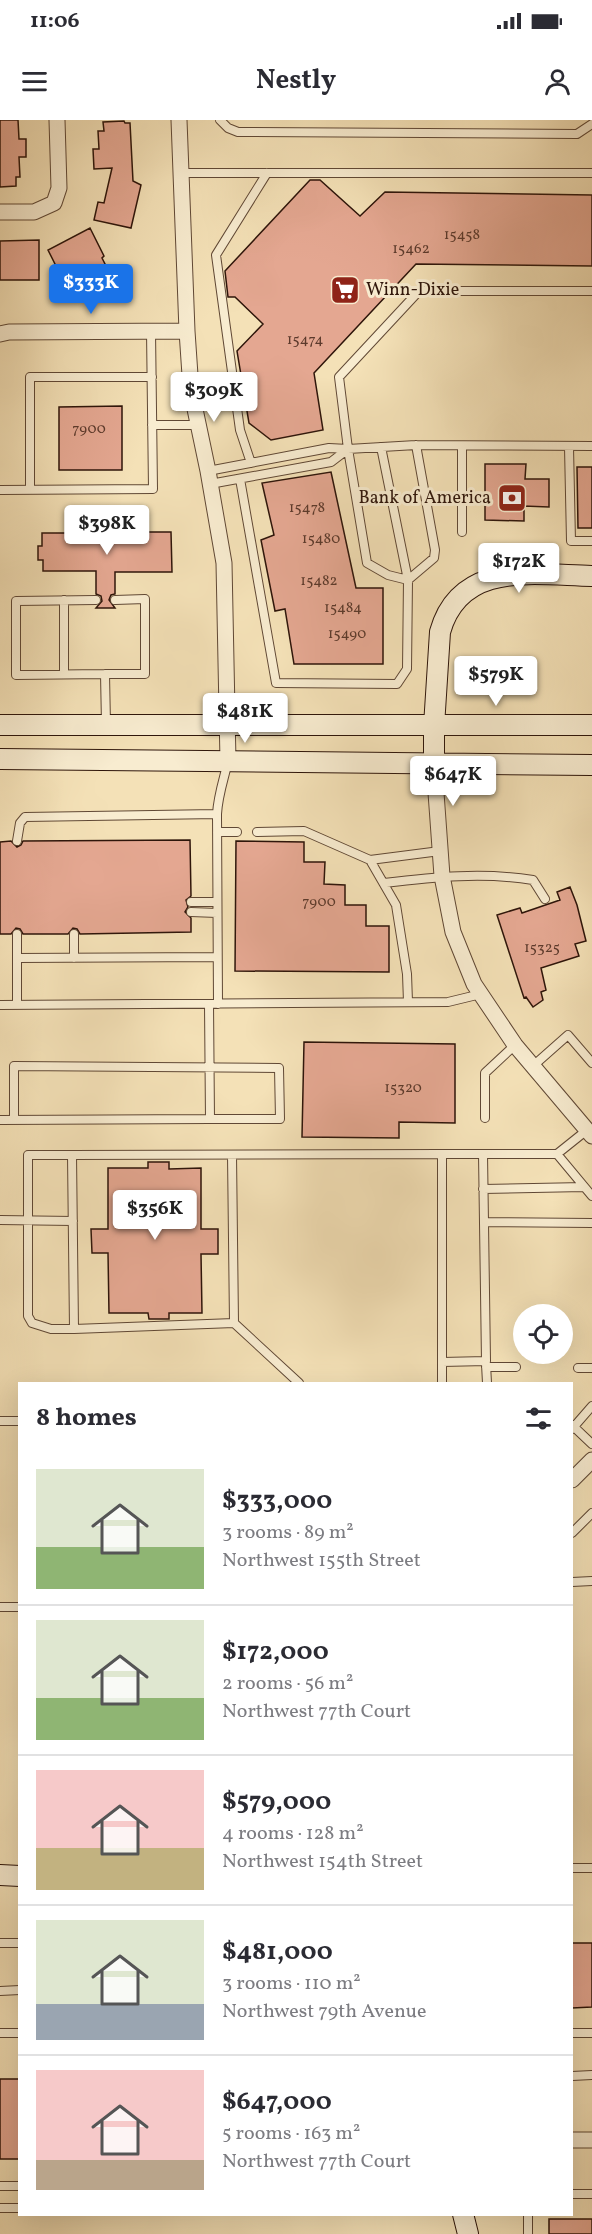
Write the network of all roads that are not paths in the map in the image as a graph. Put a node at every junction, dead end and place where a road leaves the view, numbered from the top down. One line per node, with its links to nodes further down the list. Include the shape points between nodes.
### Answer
1 (57, 120): 8 (street, via 59,188 54,203 34,212)
2 (179, 120): 5 (street)
3 (220, 120): 4 (lane, via 238,132 577,134)
4 (592, 124)
5 (181, 173): 6 (lane); 11 (street)
6 (267, 173): 7 (lane); 22 (lane, via 216,255 240,430)
7 (592, 173)
8 (0, 212)
9 (592, 291): 21 (lane, via 419,291 339,377)
10 (151, 331): 11 (street); 12 (street); 13 (lane)
11 (187, 331): 15 (street)
12 (0, 334)
13 (152, 377): 14 (lane); 26 (lane, via 30,377)
14 (152, 426): 15 (lane); 26 (lane, via 153,489)
15 (198, 426): 23 (street)
16 (416, 445): 17 (lane); 19 (lane); 30 (lane, via 435,550 434,558)
17 (462, 446): 20 (lane); 27 (lane)
18 (592, 446): 20 (lane)
19 (381, 447): 21 (lane); 30 (lane)
20 (569, 447): 28 (lane, via 571,542)
21 (348, 449): 22 (lane, via 329,448); 24 (lane, via 331,462); 30 (lane, via 367,563 388,575)
22 (251, 463): 23 (lane)
23 (209, 478): 24 (lane); 39 (street, via 224,563)
24 (240, 479): 30 (lane, via 276,683 397,684 407,669)
25 (0, 490): 26 (lane)
26 (30, 490)
27 (462, 532)
28 (592, 541)
29 (592, 576): 40 (main road, via 491,577 461,593 444,618 440,632)
30 (408, 580)
31 (64, 600): 32 (lane); 34 (lane); 34 (lane, via 16,600 16,675)
32 (96, 600)
33 (115, 600): 35 (lane, via 145,599 145,674)
34 (64, 674): 35 (lane)
35 (105, 674): 37 (lane)
36 (0, 725): 37 (main road)
37 (106, 725): 39 (main road)
38 (592, 725): 40 (main road)
39 (229, 726): 40 (main road); 42 (street)
40 (434, 726): 43 (main road)
41 (0, 759): 42 (main road)
42 (228, 761): 43 (main road); 45 (lane)
43 (434, 765): 44 (main road); 50 (street)
44 (592, 765)
45 (217, 814): 46 (lane); 49 (lane, via 25,817)
46 (217, 832): 47 (lane); 56 (lane)
47 (237, 832)
48 (256, 832): 51 (lane, via 304,831)
49 (17, 841)
50 (440, 851): 51 (lane); 52 (street)
51 (370, 860): 53 (lane)
52 (442, 876): 53 (lane); 54 (lane, via 533,880); 64 (street, via 453,932)
53 (384, 883): 65 (lane, via 396,905)
54 (545, 899)
55 (191, 902): 56 (lane)
56 (217, 902): 58 (lane)
57 (191, 912): 58 (lane)
58 (217, 913): 61 (lane)
59 (17, 934): 62 (lane)
60 (74, 934): 63 (lane)
61 (217, 957): 63 (lane); 67 (lane)
62 (17, 958): 63 (lane); 69 (lane)
63 (74, 958)
64 (481, 994): 65 (lane, via 448,1002); 70 (street)
65 (408, 1002): 67 (lane)
66 (209, 1004): 67 (lane); 69 (lane); 73 (lane)
67 (218, 1004)
68 (0, 1005): 69 (lane)
69 (17, 1005)
70 (515, 1045): 72 (street); 74 (lane, via 484,1073)
71 (592, 1064): 72 (lane, via 568,1035)
72 (533, 1066): 78 (street)
73 (210, 1067): 75 (lane); 75 (lane, via 279,1068 280,1119); 77 (lane, via 14,1066)
74 (484, 1118)
75 (210, 1119): 77 (lane)
76 (0, 1120): 77 (lane)
77 (14, 1120)
78 (589, 1133): 81 (lane)
79 (442, 1154): 80 (lane); 83 (lane); 94 (lane)
80 (483, 1154): 81 (lane); 85 (lane)
81 (557, 1154): 84 (lane)
82 (72, 1155): 83 (lane); 88 (lane, via 28,1155); 89 (lane)
83 (232, 1155): 92 (lane)
84 (584, 1187): 85 (lane); 86 (lane)
85 (483, 1189): 90 (lane)
86 (592, 1196)
87 (0, 1220): 88 (lane)
88 (28, 1220): 89 (lane); 93 (lane, via 28,1316 40,1327)
89 (73, 1221): 93 (lane)
90 (484, 1222): 91 (lane); 95 (lane)
91 (592, 1223)
92 (234, 1323): 93 (lane); 99 (lane)
93 (74, 1329)
94 (442, 1362): 95 (lane); 100 (lane)
95 (486, 1364): 96 (lane); 101 (lane)
96 (516, 1367)
97 (578, 1368): 98 (lane)
98 (592, 1368)
99 (298, 1382)
100 (442, 1382)
101 (487, 1382)
102 (592, 1406): 105 (lane)
103 (0, 1421): 104 (lane)
104 (18, 1421)
105 (573, 1426)
106 (573, 1428): 107 (lane)
107 (592, 1444)
108 (592, 1460): 109 (street)
109 (573, 1479)
110 (592, 1513): 111 (lane)
111 (573, 1532)
112 (592, 1581): 113 (lane)
113 (573, 1582)
114 (0, 1607): 115 (lane)
115 (18, 1607)
116 (573, 1868): 117 (lane)
117 (592, 1868)
118 (0, 1875): 119 (main road)
119 (18, 1876)
120 (0, 1943): 121 (lane)
121 (18, 1943)
122 (18, 1990): 123 (lane)
123 (0, 1991)
124 (0, 2033): 125 (lane)
125 (18, 2033)
126 (573, 2033): 127 (lane)
127 (592, 2033)
128 (592, 2075): 129 (lane)
129 (573, 2076)
130 (573, 2140): 131 (street)
131 (592, 2140)
132 (0, 2186): 133 (lane)
133 (18, 2186)
134 (573, 2194): 135 (lane)
135 (592, 2194)
136 (0, 2208): 137 (lane)
137 (18, 2208)
138 (464, 2216): 140 (main road)
139 (528, 2216): 141 (lane)
140 (468, 2234)
141 (528, 2234)

